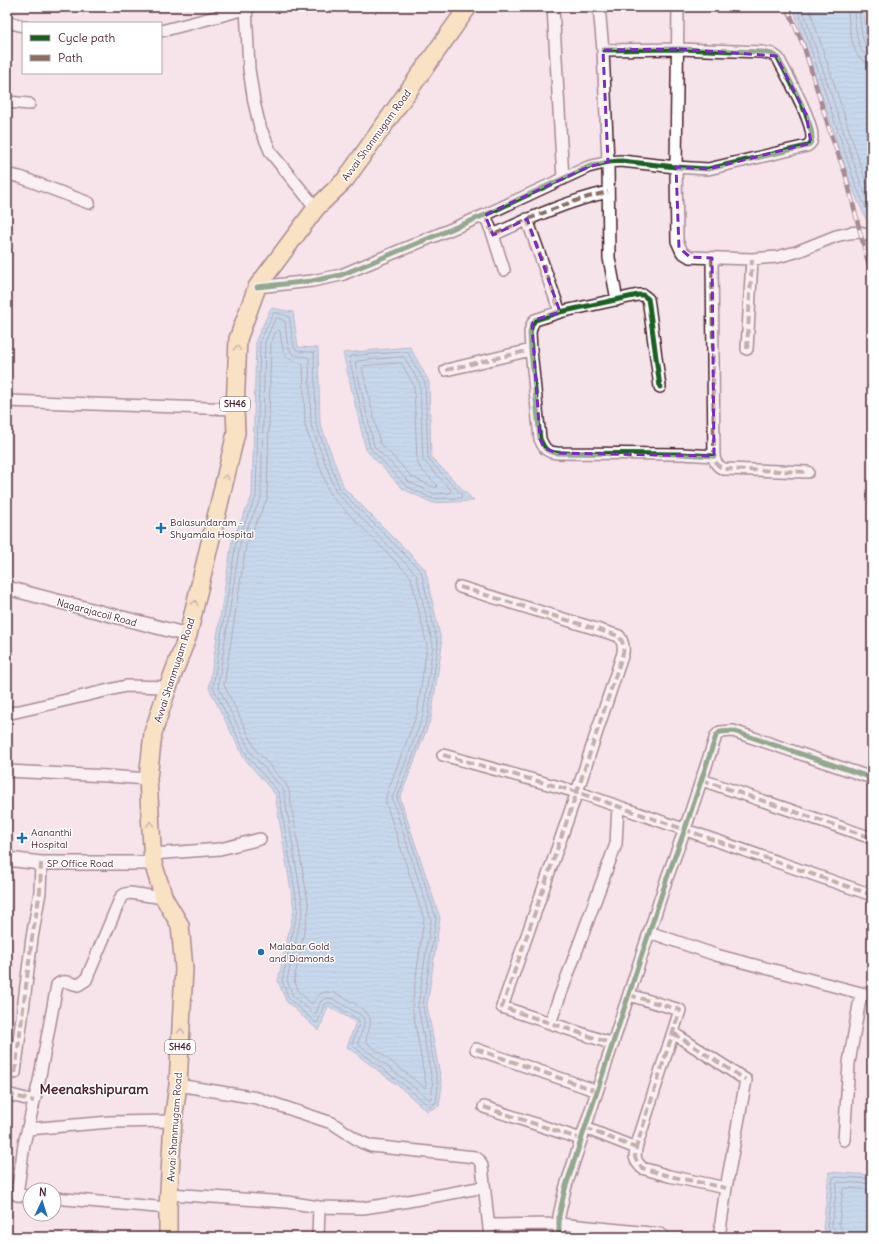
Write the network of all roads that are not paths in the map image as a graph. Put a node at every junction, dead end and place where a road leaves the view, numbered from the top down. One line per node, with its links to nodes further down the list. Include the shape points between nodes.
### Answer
1 (247, 7): 8 (street); 19 (street, via 249,69 260,127 272,152)
2 (468, 7): 19 (main road, Avvai Shanmugam Road / SH46, via 345,180)
3 (553, 7): 16 (street)
4 (599, 7): 10 (street)
5 (678, 7): 9 (street)
6 (7, 22): 7 (street)
7 (22, 26)
8 (162, 31)
9 (679, 49): 10 (street); 14 (street); 14 (street, via 762,52 776,56 806,114 812,138 807,146 708,169)
10 (603, 50): 13 (street)
11 (7, 102): 12 (street)
12 (29, 104)
13 (608, 162): 14 (street); 16 (street, via 588,167); 17 (street)
14 (676, 167): 24 (street, via 679,248 690,258)
15 (7, 174): 18 (street)
16 (563, 179): 20 (street)
17 (608, 192): 21 (street); 28 (street, via 609,258)
18 (89, 203)
19 (316, 208): 27 (main road, Avvai Shanmugam Road / SH46)
20 (485, 215): 22 (street); 27 (street, via 341,275)
21 (527, 219): 22 (street); 29 (street)
22 (493, 234): 26 (street)
23 (872, 237): 25 (street, via 860,232 836,236 796,252)
24 (712, 258): 25 (street); 36 (street)
25 (752, 259): 30 (street)
26 (504, 270)
27 (257, 287): 35 (main road, Avvai Shanmugam Road / SH46, one-way to 27, via 238,339)
28 (617, 300): 29 (street); 33 (street, via 638,295 648,299)
29 (560, 312): 31 (street, via 535,320 530,332)
30 (747, 349)
31 (532, 350): 32 (street); 36 (street, via 540,438 544,448 551,452)
32 (446, 370)
33 (660, 387)
34 (7, 401): 35 (street)
35 (235, 409): 40 (main road, Avvai Shanmugam Road / SH46, one-way to 35, via 236,433)
36 (714, 456): 37 (street, via 718,467 724,469)
37 (808, 472)
38 (460, 587): 48 (street, via 618,636 622,641 623,653)
39 (7, 588): 40 (street, Nagarajacoil Road)
40 (188, 635): 41 (main road, Avvai Shanmugam Road / SH46)
41 (168, 687): 42 (street, via 126,686); 46 (main road, Avvai Shanmugam Road / SH46, via 153,734)
42 (7, 714)
43 (443, 755): 48 (street)
44 (7, 771): 46 (street)
45 (872, 778): 47 (street, via 733,731 726,731 716,736)
46 (148, 779): 53 (main road, Avvai Shanmugam Road / SH46, one-way to 46)
47 (702, 780): 50 (street); 51 (street)
48 (577, 792): 49 (street); 61 (street, via 502,1007)
49 (618, 806): 50 (street); 61 (street, via 616,844)
50 (685, 829): 56 (street); 58 (street)
51 (872, 838)
52 (260, 839): 53 (street, via 220,849)
53 (152, 858): 55 (street, SP Office Road); 57 (main road, Avvai Shanmugam Road / SH46)
54 (7, 859): 55 (street, SP Office Road)
55 (41, 863): 65 (street, via 40,892)
56 (872, 894)
57 (164, 898): 66 (main road, Avvai Shanmugam Road / SH46, one-way to 57, via 184,969 180,925); 69 (street, via 130,893 120,898 86,980 78,985 60,982 57,986)
58 (649, 932): 59 (street, via 716,955); 60 (street)
59 (867, 994): 75 (street, via 849,1063)
60 (629, 995): 62 (street, via 680,1010); 63 (street)
61 (550, 1023): 63 (street)
62 (673, 1033): 76 (street); 78 (street, via 746,1080)
63 (613, 1044): 67 (street)
64 (476, 1049): 67 (street)
65 (15, 1073)
66 (178, 1085): 71 (main road, Avvai Shanmugam Road / SH46); 77 (street, via 257,1098 332,1123 371,1146 475,1158 482,1166)
67 (597, 1091): 73 (street)
68 (7, 1094): 69 (street)
69 (34, 1101): 72 (street)
70 (484, 1107): 74 (street)
71 (174, 1121): 72 (street, via 110,1122); 81 (main road, Avvai Shanmugam Road / SH46)
72 (28, 1128): 79 (street, via 17,1195)
73 (585, 1128): 74 (street); 76 (street)
74 (581, 1139): 83 (street, via 565,1189)
75 (844, 1140)
76 (636, 1148): 78 (street, via 635,1157 642,1168)
77 (484, 1187): 82 (street, via 363,1208); 84 (street)
78 (726, 1188): 90 (street)
79 (22, 1195)
80 (62, 1198): 81 (street)
81 (168, 1201): 82 (street, via 287,1202); 85 (main road, Avvai Shanmugam Road / SH46)
82 (319, 1207): 86 (street)
83 (559, 1224): 84 (street); 88 (street); 89 (street, via 660,1234)
84 (489, 1225): 87 (street)
85 (168, 1237)
86 (318, 1237)
87 (490, 1237)
88 (559, 1237)
89 (664, 1237)
90 (719, 1237)

